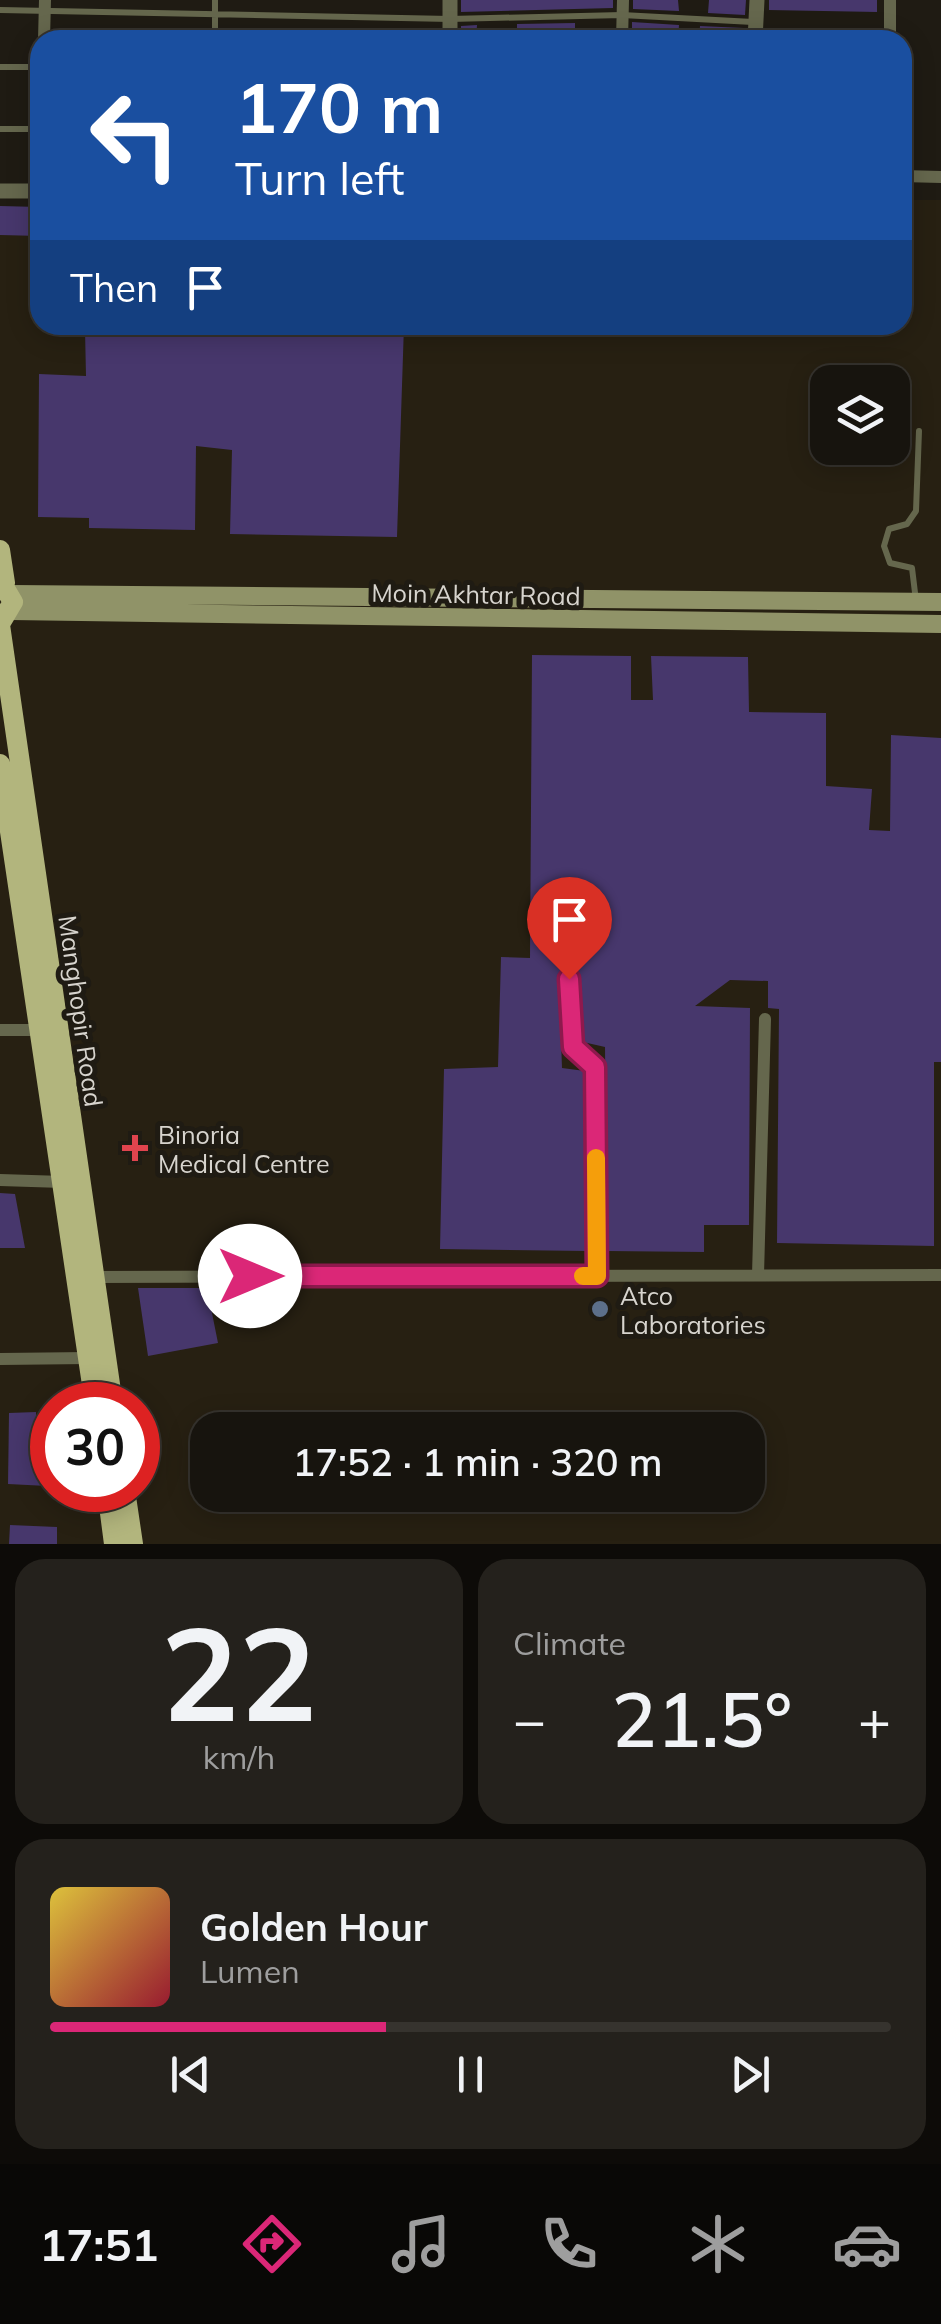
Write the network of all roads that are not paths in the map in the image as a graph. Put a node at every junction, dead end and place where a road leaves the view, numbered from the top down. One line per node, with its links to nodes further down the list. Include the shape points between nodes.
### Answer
1 (214, 0): 8 (lane)
2 (450, 0): 9 (street)
3 (757, 0): 10 (street)
4 (890, 0): 15 (street)
5 (45, 5): 7 (lane); 8 (lane); 11 (street)
6 (623, 7): 9 (lane); 10 (lane)
7 (0, 10)
8 (214, 11): 9 (lane); 12 (lane)
9 (450, 18): 13 (street)
10 (756, 22): 14 (street)
11 (44, 30)
12 (215, 30)
13 (450, 30)
14 (756, 30)
15 (890, 30)
16 (0, 67): 17 (lane)
17 (30, 67)
18 (0, 128): 19 (lane)
19 (30, 129)
20 (912, 176): 21 (street)
21 (941, 176)
22 (0, 191): 23 (street)
23 (30, 191)
24 (919, 431): 27 (lane, via 916,511 907,524 888,529 884,546 890,563 912,568)
25 (0, 550): 29 (main road, Manghopir Road)
26 (435, 596): 27 (main road, Moin Akhtar Road); 29 (main road, Moin Akhtar Road); 30 (main road)
27 (916, 602): 28 (main road, Moin Akhtar Road)
28 (941, 602)
29 (4, 603): 30 (main road, Moin Akhtar Road); 42 (main road, Manghopir Road)
30 (434, 618): 31 (main road, Moin Akhtar Road)
31 (941, 624)
32 (0, 764): 36 (main road)
33 (569, 979): 41 (street, via 573,1047 595,1067)
34 (766, 1019): 39 (street)
35 (0, 1030): 36 (street)
36 (41, 1030): 38 (main road)
37 (0, 1180): 38 (street)
38 (63, 1182): 43 (main road)
39 (758, 1275): 40 (street); 41 (street)
40 (941, 1275)
41 (597, 1276): 42 (street)
42 (96, 1277): 46 (main road, Manghopir Road)
43 (88, 1358): 44 (street); 45 (main road)
44 (0, 1359)
45 (92, 1382)
46 (110, 1382)
47 (110, 1512): 49 (main road)
48 (128, 1512): 50 (main road)
49 (114, 1544)
50 (133, 1544)

